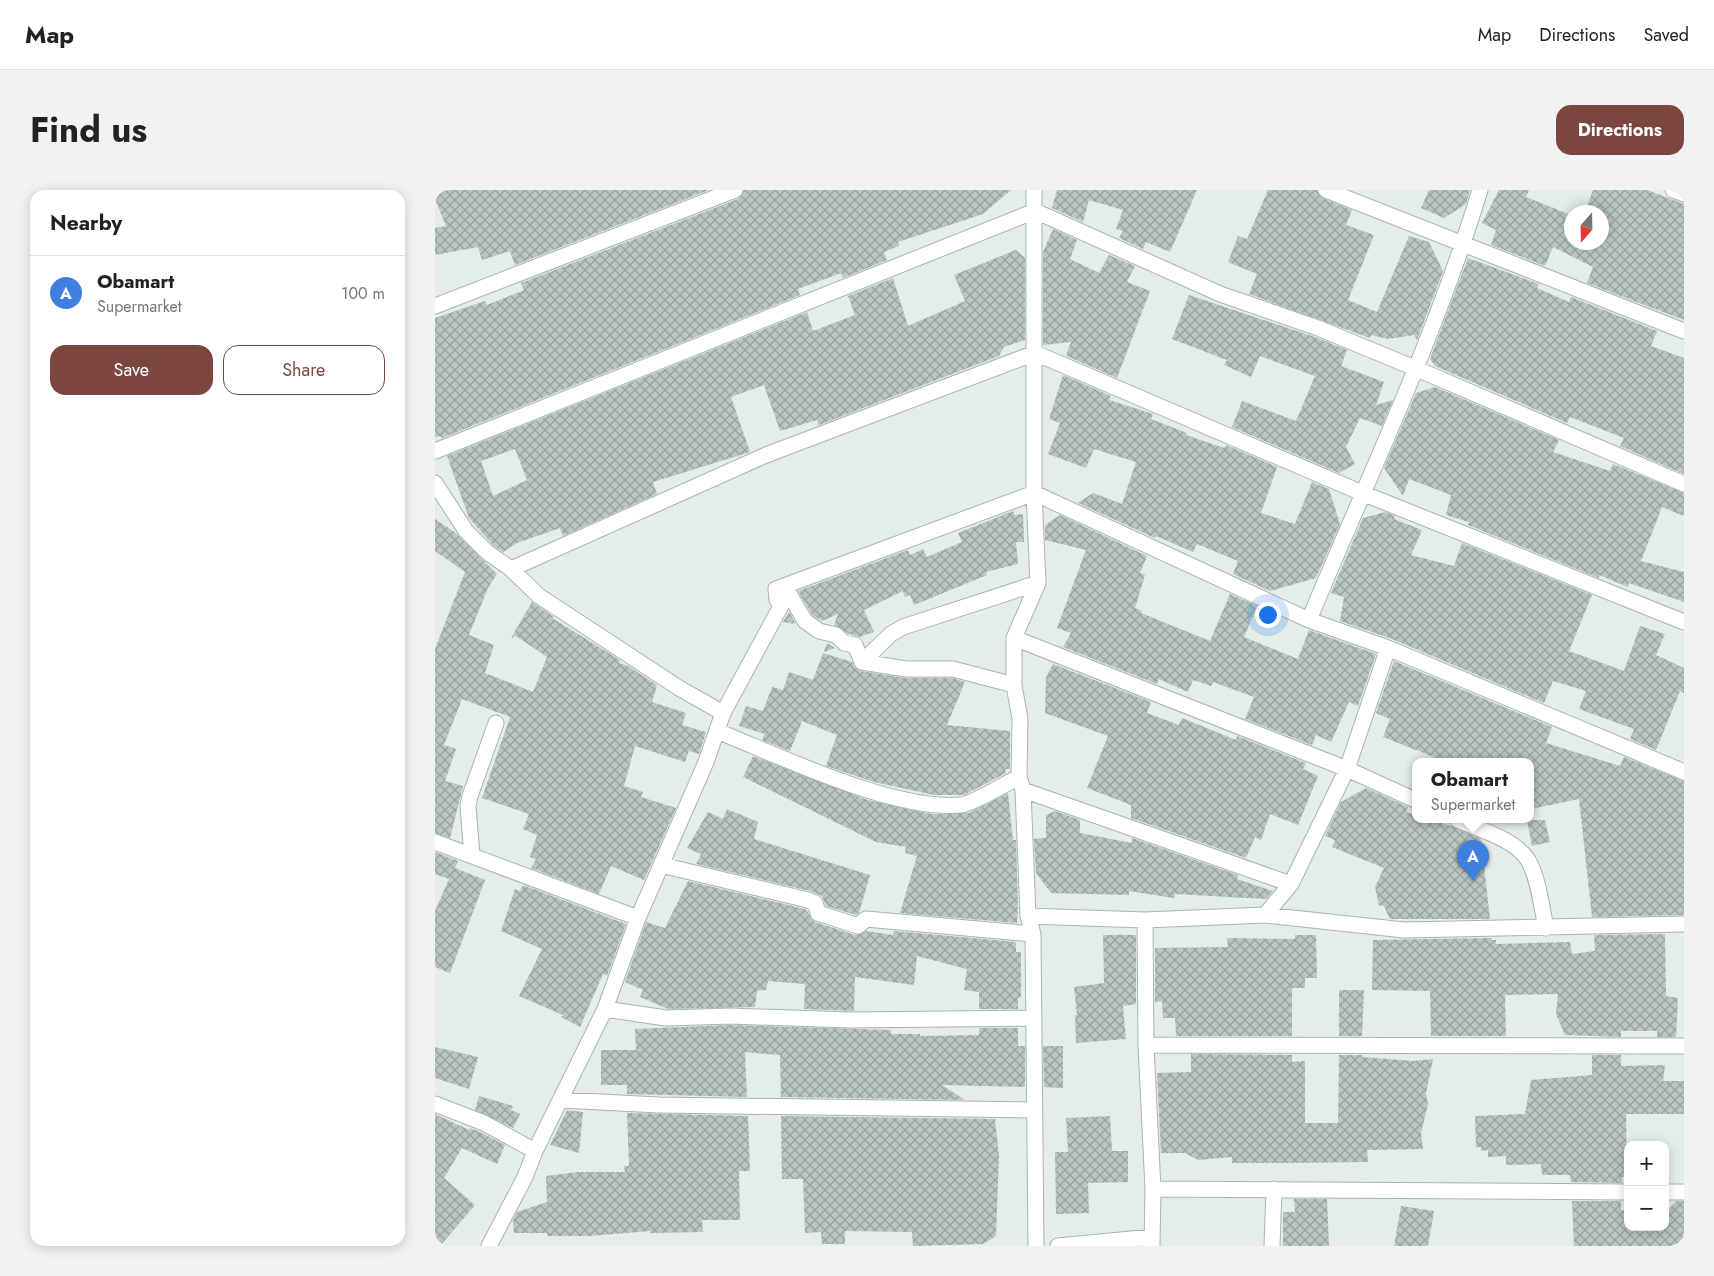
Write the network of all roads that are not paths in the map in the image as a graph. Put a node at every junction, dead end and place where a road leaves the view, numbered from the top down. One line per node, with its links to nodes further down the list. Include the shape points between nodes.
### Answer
1 (735, 190): 9 (street)
2 (1034, 190): 7 (street)
3 (1326, 190): 8 (street)
4 (1480, 190): 8 (street)
5 (1673, 190): 6 (street)
6 (1684, 194)
7 (1035, 212): 11 (street); 12 (street, via 1220,294 1318,328); 13 (street)
8 (1464, 243): 10 (street); 12 (street)
9 (435, 306)
10 (1684, 331)
11 (1035, 353): 16 (street); 17 (street); 19 (street, via 766,456)
12 (1417, 369): 15 (street); 16 (street)
13 (435, 451)
14 (435, 482): 18 (street)
15 (1684, 484)
16 (1362, 493): 22 (street); 23 (street)
17 (1034, 494): 20 (street); 21 (street, via 776,589 777,600); 22 (street)
18 (442, 506): 19 (street, via 487,552)
19 (511, 569): 28 (street, via 539,596 567,616)
20 (1038, 583): 24 (street); 26 (street, via 903,627)
21 (788, 592): 26 (street, via 805,621 819,631 836,634 844,643 855,645); 28 (street)
22 (1309, 620): 25 (street)
23 (1684, 622)
24 (1014, 638): 27 (street); 31 (street)
25 (1389, 648): 31 (street); 32 (street)
26 (862, 662): 27 (street, via 906,669 953,668)
27 (1014, 685): 33 (street, via 1020,719)
28 (723, 713): 30 (street)
29 (496, 723): 37 (street, via 468,806)
30 (717, 731): 33 (street, via 836,778 886,795 931,804 962,805); 38 (street)
31 (1347, 768): 34 (street); 39 (street)
32 (1684, 772)
33 (1021, 783): 39 (street); 41 (street)
34 (1412, 799)
35 (1464, 823): 45 (street, via 1510,844 1525,856 1533,870)
36 (435, 842): 37 (street)
37 (472, 856): 42 (street)
38 (661, 866): 42 (street); 46 (street, via 808,900 815,903 818,913 858,926 867,919)
39 (1291, 884): 40 (street)
40 (1265, 915): 43 (street); 45 (street, via 1404,930)
41 (1028, 916): 43 (street); 46 (street)
42 (638, 918): 47 (street)
43 (1145, 920): 49 (street)
44 (1684, 924): 45 (street)
45 (1546, 928)
46 (1033, 934): 48 (street)
47 (605, 1009): 48 (street, via 666,1018); 51 (street)
48 (1034, 1018): 53 (street)
49 (1146, 1044): 50 (street); 55 (street)
50 (1684, 1046)
51 (561, 1100): 53 (street, via 678,1105); 54 (street)
52 (435, 1104): 54 (street, via 484,1122)
53 (1034, 1110): 62 (street)
54 (535, 1151): 61 (street)
55 (1153, 1189): 56 (street); 60 (street)
56 (1274, 1189): 57 (street); 64 (street)
57 (1624, 1192)
58 (1669, 1192): 59 (street)
59 (1684, 1192)
60 (1152, 1242): 63 (street)
61 (489, 1246)
62 (1036, 1246)
63 (1058, 1246)
64 (1272, 1246)

